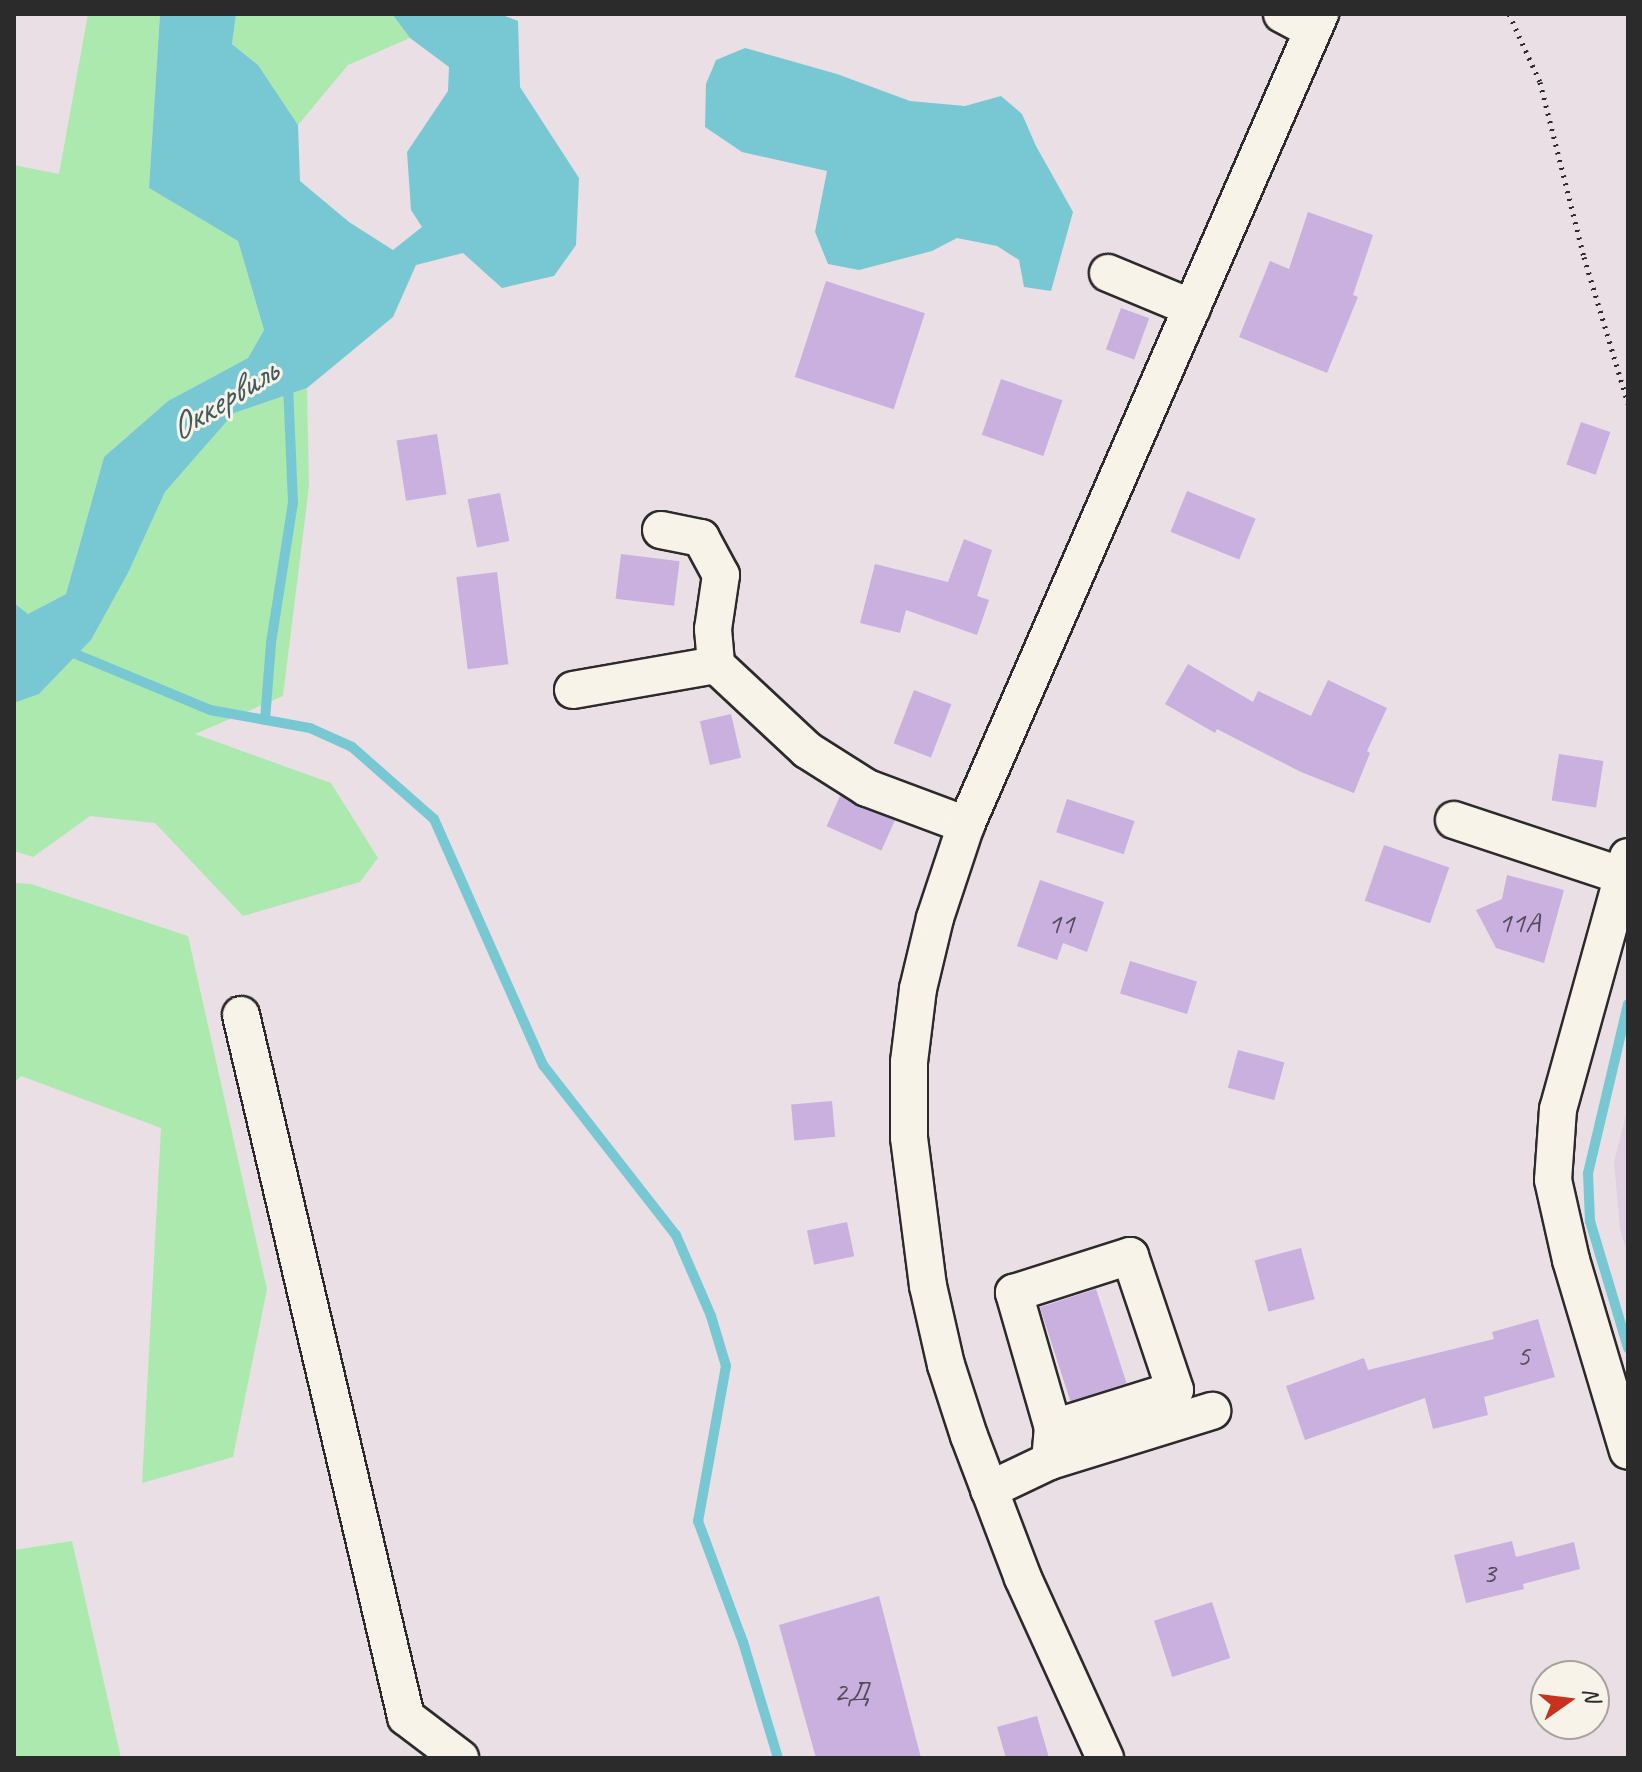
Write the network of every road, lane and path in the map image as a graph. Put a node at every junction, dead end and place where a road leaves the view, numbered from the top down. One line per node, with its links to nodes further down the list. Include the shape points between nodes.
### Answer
1 (1509, 14): 5 (path, via 1540,82)
2 (1305, 19): 4 (street)
3 (1108, 273): 4 (street)
4 (1192, 308): 10 (street)
5 (1628, 404)
6 (661, 530): 7 (street, via 701,538 721,575 713,629)
7 (716, 665): 8 (street); 10 (street, via 807,750 867,788)
8 (573, 690)
9 (1454, 820): 11 (street)
10 (966, 825): 16 (street, via 918,989 909,1062 909,1137 931,1299 946,1365)
11 (1626, 866): 15 (street, via 1558,1109 1553,1180)
12 (241, 1015): 17 (street, via 406,1717)
13 (1212, 1411): 14 (street)
14 (1052, 1445): 14 (street, via 1014,1293 1130,1256 1175,1390); 16 (street)
15 (1628, 1451)
16 (989, 1490): 18 (street)
17 (460, 1758)
18 (1105, 1758)

